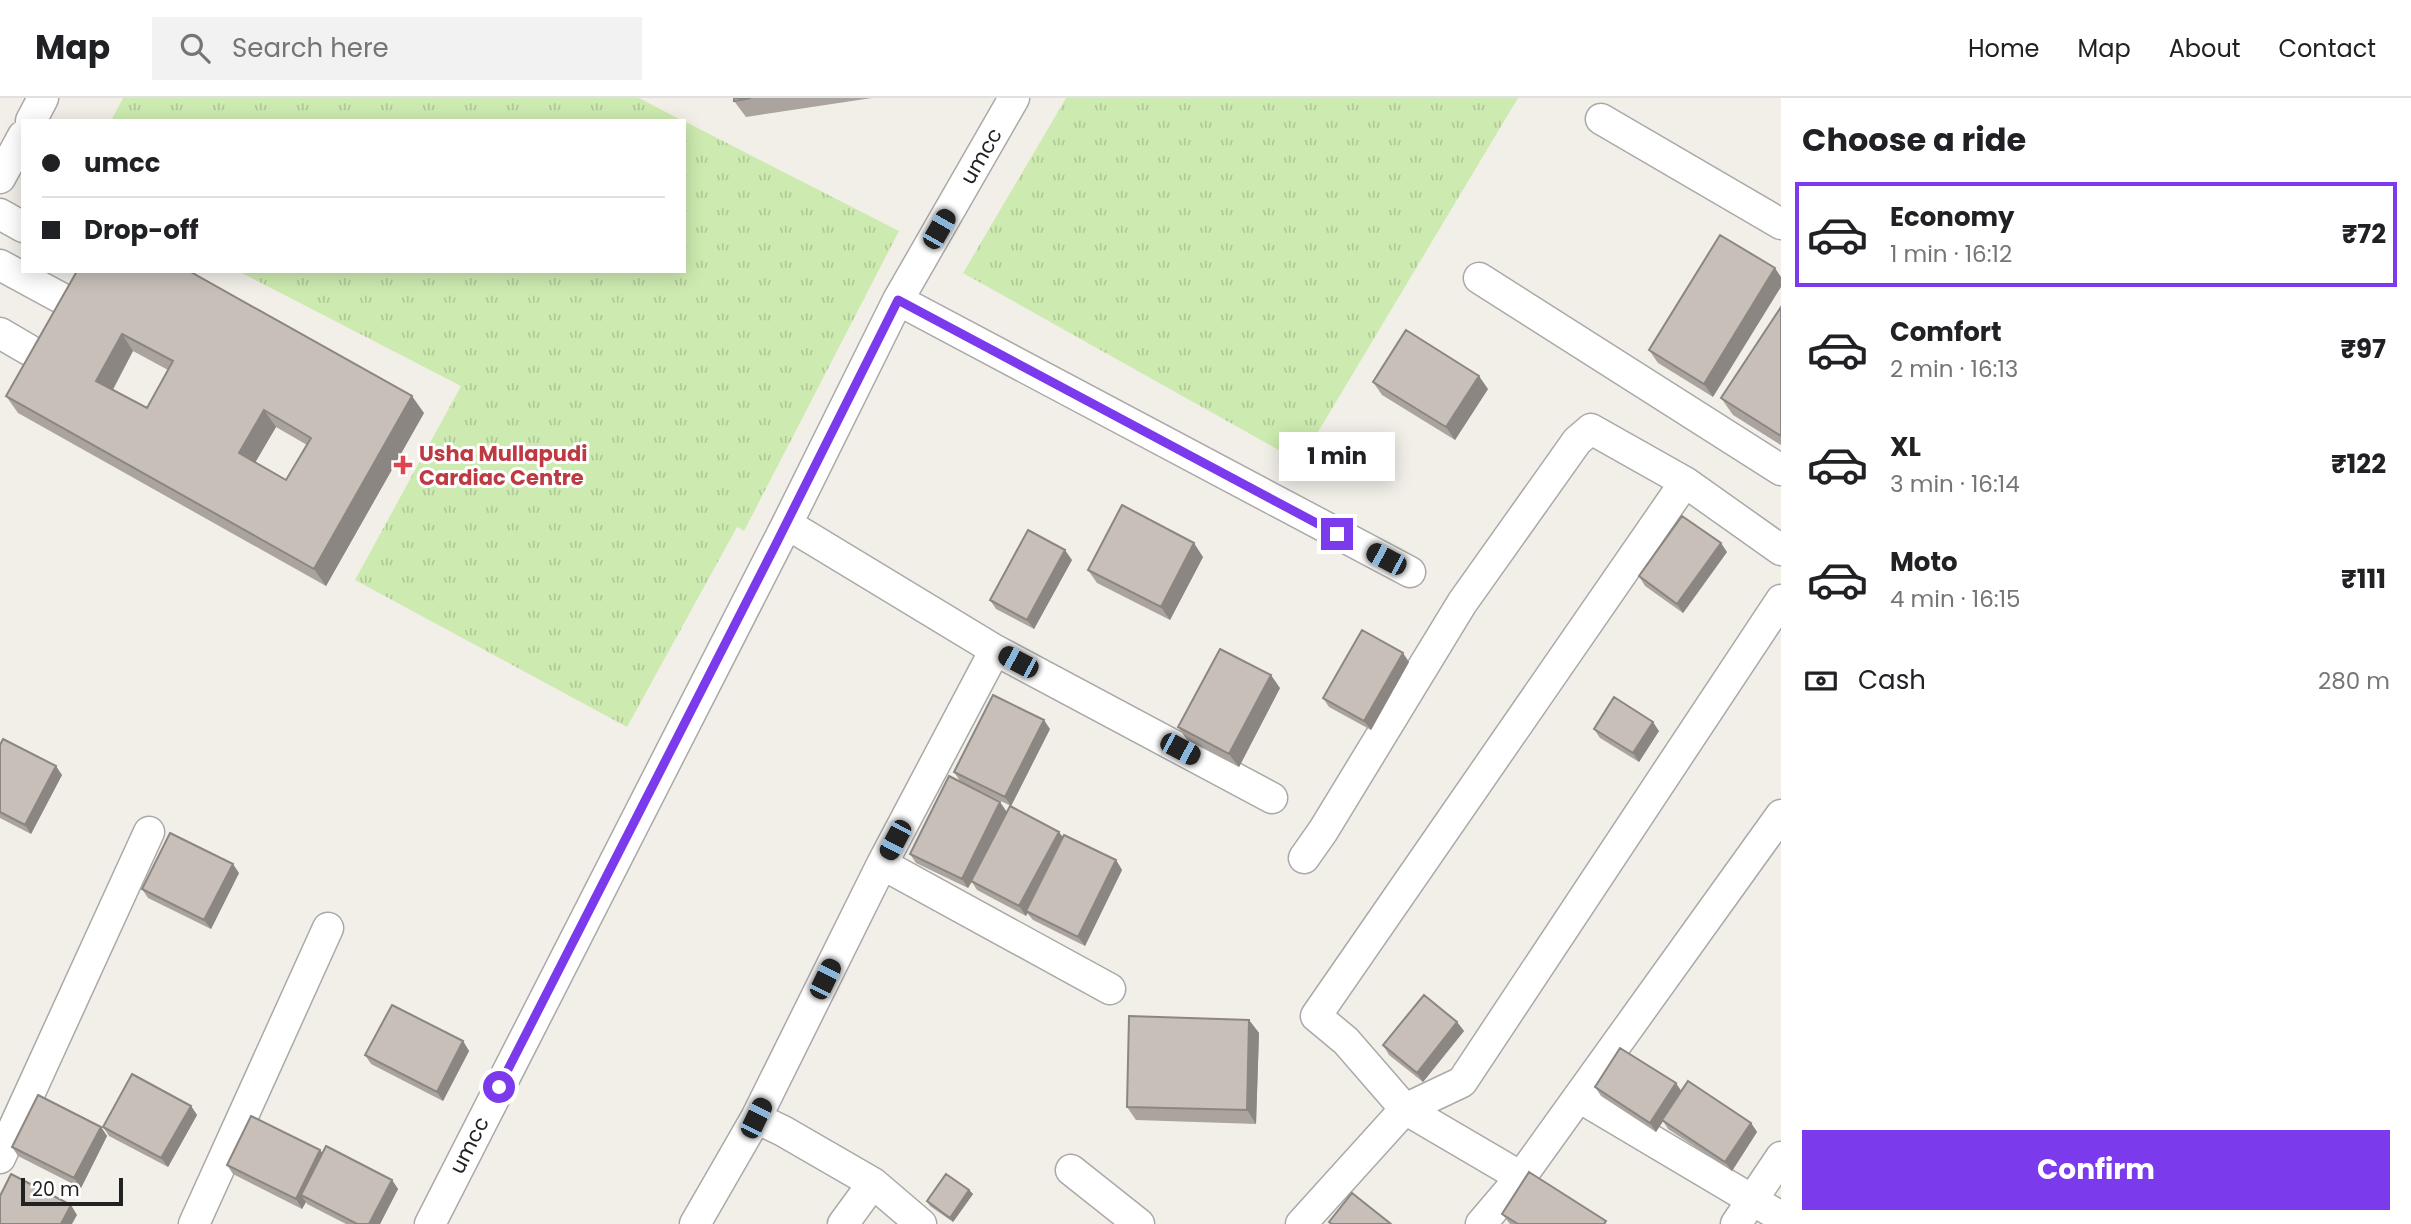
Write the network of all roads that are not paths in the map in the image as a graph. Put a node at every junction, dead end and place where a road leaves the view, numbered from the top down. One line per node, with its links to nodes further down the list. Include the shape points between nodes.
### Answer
1 (43, 98): 3 (street)
2 (1014, 98): 13 (street, umcc)
3 (32, 119)
4 (1601, 119): 8 (street)
5 (21, 140): 6 (street)
6 (0, 178)
7 (0, 214): 9 (street)
8 (1781, 224)
9 (21, 226)
10 (0, 265): 12 (street)
11 (1479, 278): 16 (street)
12 (61, 298)
13 (898, 300): 18 (street, umcc); 20 (street)
14 (0, 333): 15 (street)
15 (29, 349)
16 (1781, 470)
17 (1685, 482): 19 (street); 26 (street, via 1591,429 1577,441 1462,603); 31 (street, via 1316,1016 1346,1041)
18 (787, 524): 22 (street); 41 (street, umcc)
19 (1781, 550)
20 (1410, 572)
21 (1781, 600): 31 (street, via 1462,1082)
22 (995, 650): 23 (street); 27 (street)
23 (1272, 798)
24 (1781, 815): 30 (street)
25 (149, 832): 34 (street)
26 (1304, 858)
27 (882, 864): 29 (street); 32 (street)
28 (328, 928): 40 (street)
29 (1110, 989)
30 (1579, 1097): 36 (street); 38 (street)
31 (1405, 1109): 36 (street); 46 (street)
32 (756, 1118): 37 (street); 42 (street)
33 (1781, 1157): 38 (street)
34 (0, 1158)
35 (1071, 1170): 45 (street)
36 (1521, 1177): 47 (street)
37 (873, 1183): 43 (street); 44 (street)
38 (1752, 1198): 39 (street); 48 (street)
39 (1781, 1217)
40 (194, 1224)
41 (430, 1224)
42 (695, 1224)
43 (843, 1224)
44 (921, 1224)
45 (1139, 1224)
46 (1301, 1224)
47 (1481, 1224)
48 (1736, 1224)

